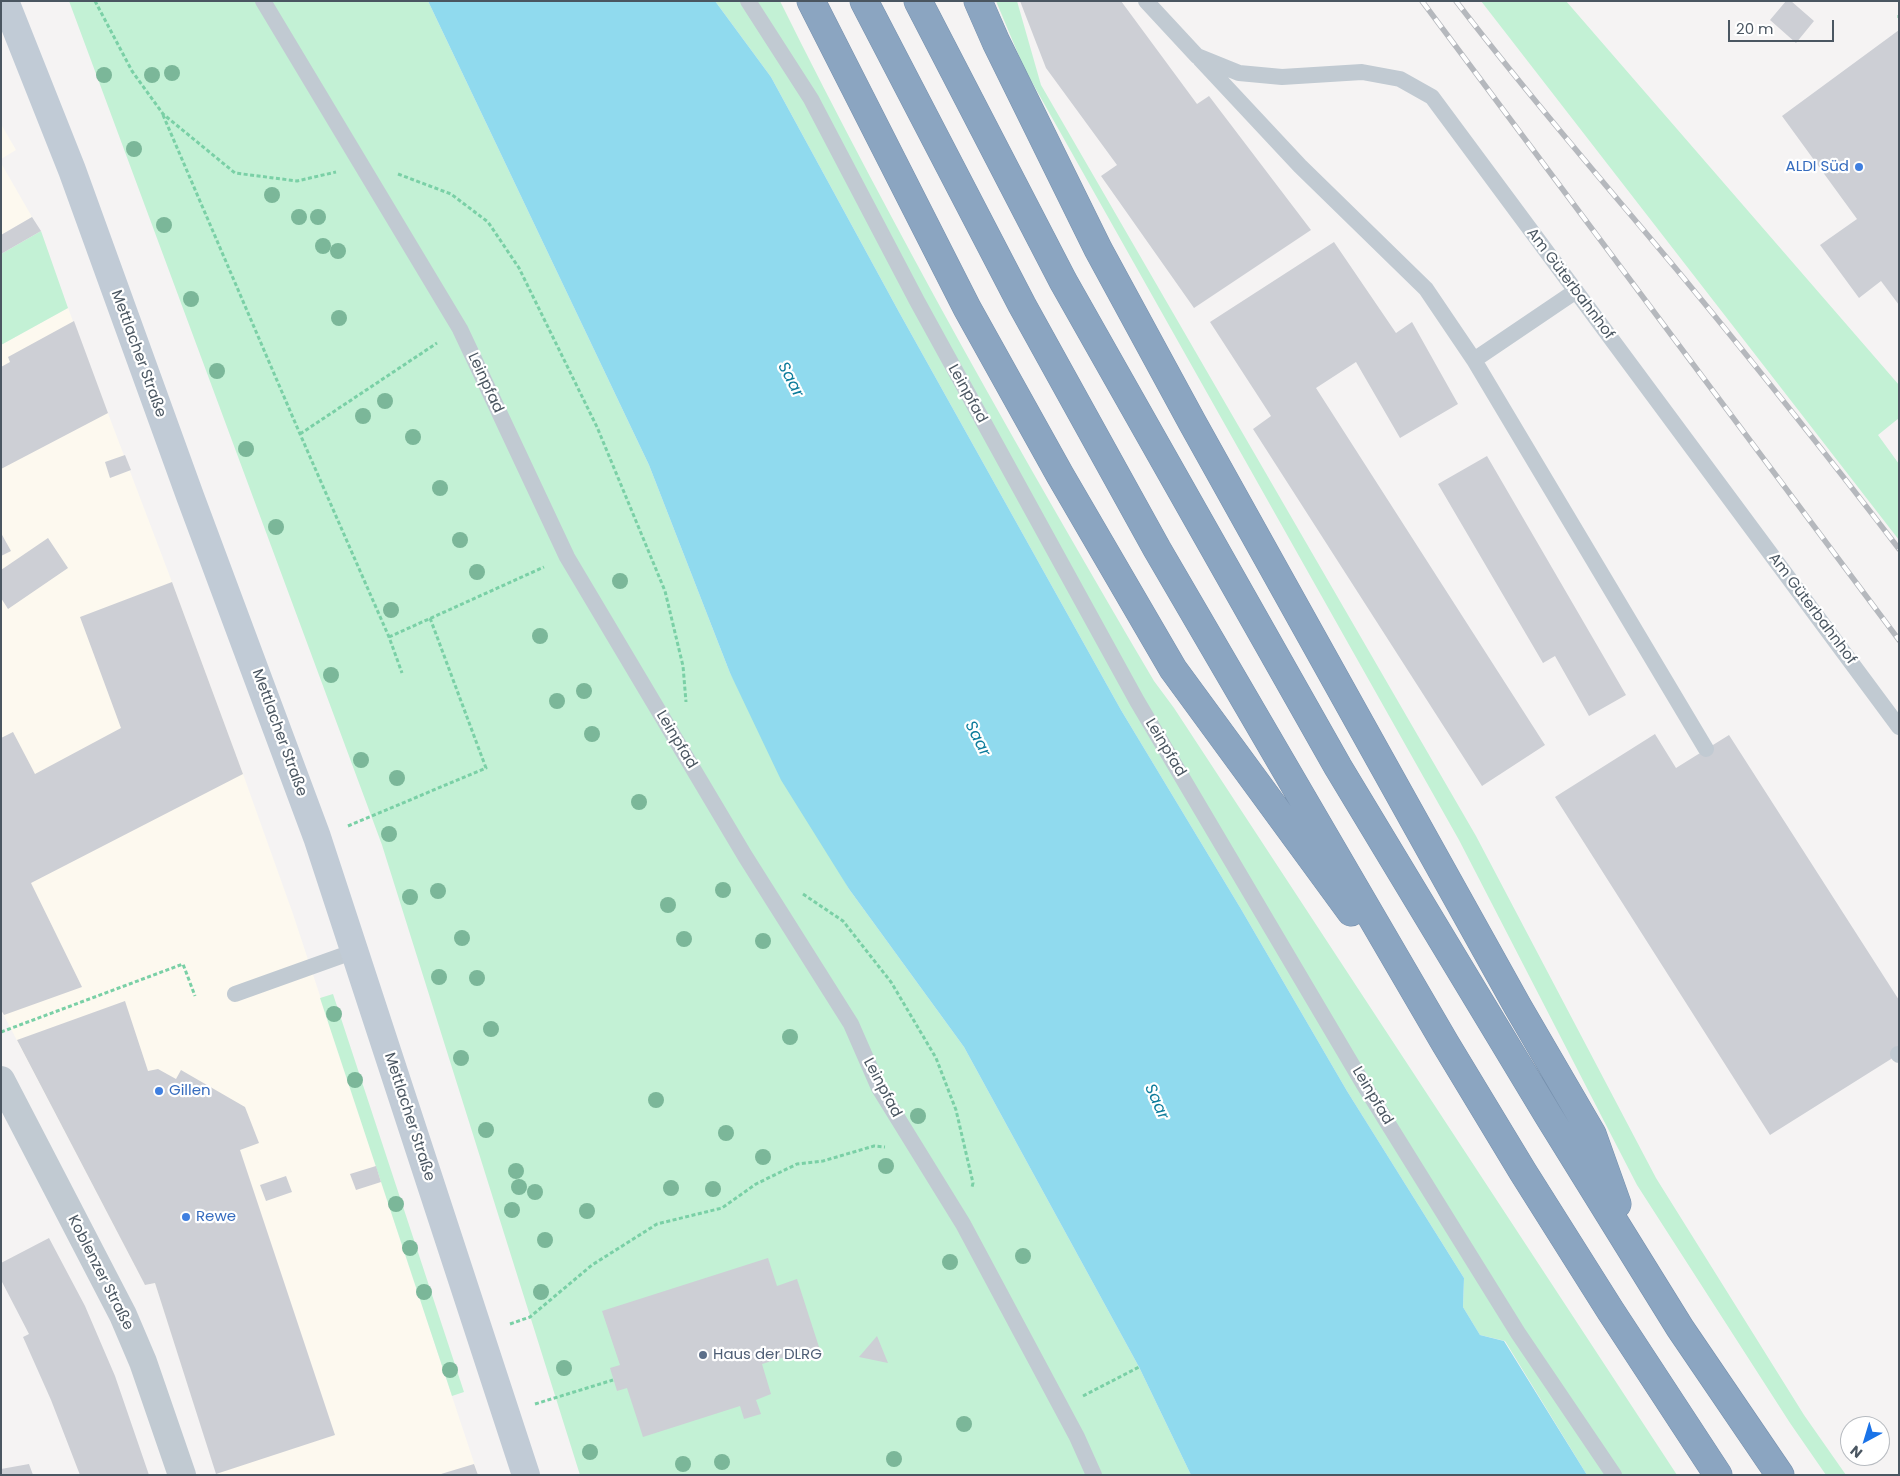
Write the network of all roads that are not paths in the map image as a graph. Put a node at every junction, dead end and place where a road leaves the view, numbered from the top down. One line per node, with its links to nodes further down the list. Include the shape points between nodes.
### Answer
1 (5, 1): 14 (street, Mettlacher Straße, via 72,170 314,828)
2 (263, 1): 21 (lane, Leinpfad, via 460,329 567,557 745,856 851,1024 879,1088 963,1224 1077,1437)
3 (748, 1): 22 (lane, Leinpfad, via 811,99 936,336 1137,701 1370,1093 1518,1333)
4 (812, 1): 16 (highway, via 967,308 1173,669)
5 (864, 1): 16 (highway, via 1022,306 1157,549)
6 (918, 1): 18 (highway, via 1068,290 1333,758)
7 (978, 1): 18 (highway, via 1103,257 1192,422 1592,1134)
8 (1147, 2): 9 (lane, Am Güterbahnhof)
9 (1197, 56): 10 (lane, Am Güterbahnhof, via 1239,73 1282,77 1362,72 1400,79 1432,97); 11 (lane, via 1300,166 1426,289)
10 (1576, 291): 11 (lane); 12 (lane, Am Güterbahnhof)
11 (1474, 360): 13 (lane)
12 (1899, 727)
13 (1706, 749)
14 (355, 951): 15 (lane); 20 (street, Mettlacher Straße)
15 (235, 994)
16 (1445, 1043): 23 (highway, via 1528,1180)
17 (1, 1080): 19 (street, Koblenzer Straße, via 123,1315)
18 (1636, 1255): 24 (highway, via 1680,1328)
19 (182, 1475)
20 (526, 1475)
21 (1094, 1475)
22 (1614, 1475)
23 (1718, 1475)
24 (1780, 1475)

